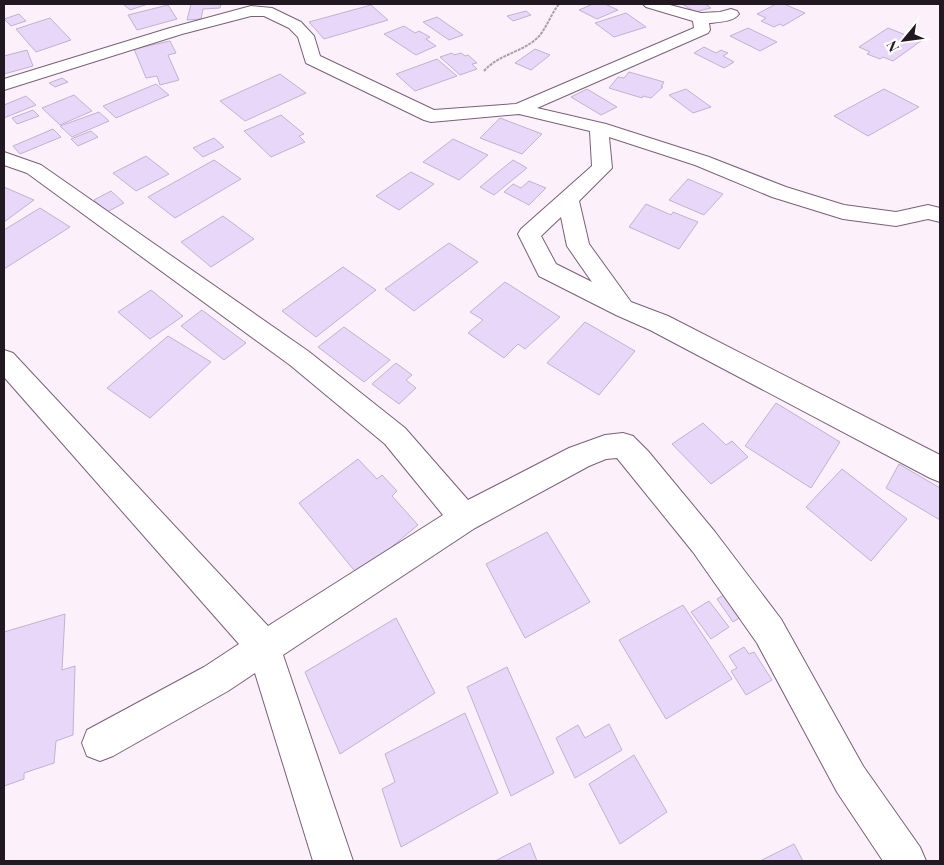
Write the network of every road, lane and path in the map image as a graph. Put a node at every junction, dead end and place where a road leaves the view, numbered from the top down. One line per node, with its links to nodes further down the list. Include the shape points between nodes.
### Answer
1 (559, 4): 7 (path, via 544,32 534,41 488,65)
2 (651, 4): 6 (street)
3 (291, 6): 4 (street)
4 (267, 11): 8 (street, via 176,31); 9 (street, via 303,32 312,59 431,116)
5 (732, 14): 6 (street, via 721,18)
6 (701, 18): 9 (street, via 702,30 652,48)
7 (484, 71)
8 (4, 85)
9 (519, 109): 10 (street)
10 (598, 128): 12 (street, via 602,168); 13 (street, via 843,212 896,219 928,212)
11 (4, 158): 17 (street, via 34,169 298,358 395,436)
12 (568, 199): 14 (street, via 578,246); 14 (street, via 529,234 547,270)
13 (940, 215)
14 (624, 309): 16 (street, via 659,323)
15 (4, 360): 18 (street)
16 (940, 468)
17 (464, 518): 18 (street); 21 (street, via 579,457 605,447 623,445 704,542 769,631 850,779)
18 (264, 647): 19 (street, via 216,679); 20 (street)
19 (100, 743)
20 (333, 861)
21 (906, 861)

